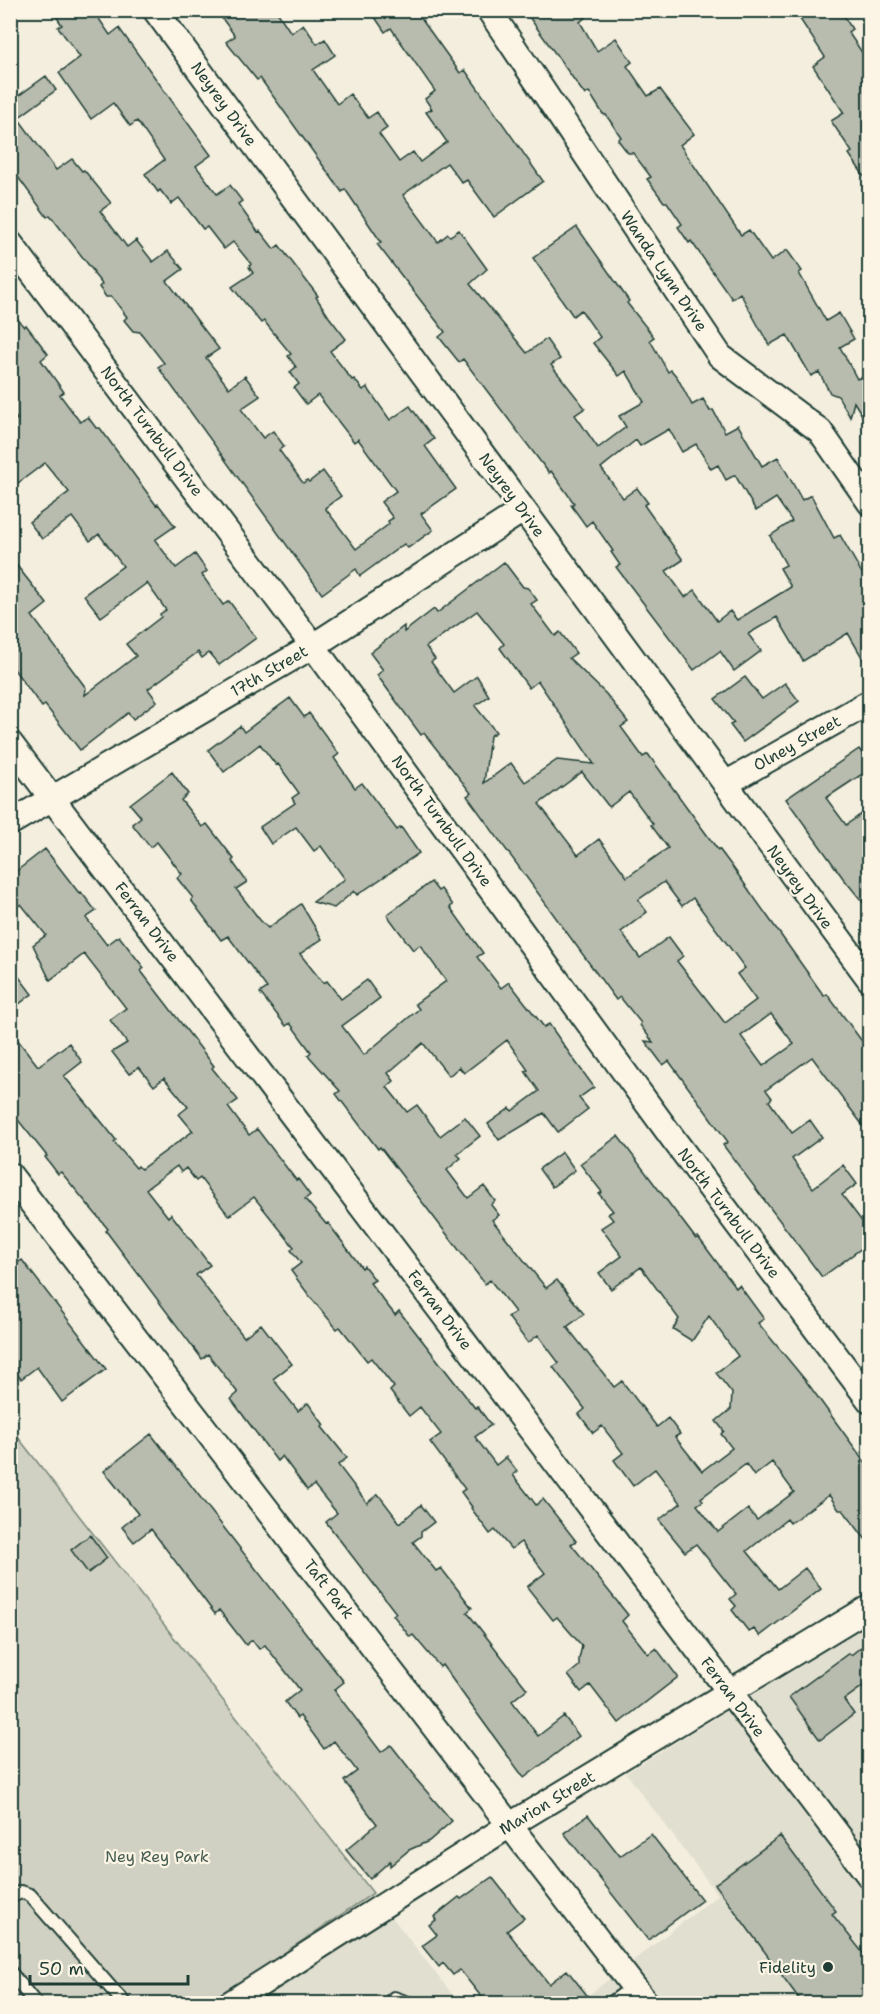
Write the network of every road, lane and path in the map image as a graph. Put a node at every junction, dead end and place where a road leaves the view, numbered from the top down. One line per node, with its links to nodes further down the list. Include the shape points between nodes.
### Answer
1 (155, 10): 5 (street, Neyrey Drive)
2 (489, 10): 4 (street, Wanda Lynn Drive, via 720,356 820,431)
3 (10, 243): 6 (street, North Turnbull Drive)
4 (870, 503)
5 (523, 510): 6 (street, 17th Street); 9 (street, Neyrey Drive)
6 (313, 646): 10 (street, 17th Street); 14 (street, North Turnbull Drive, via 681,1150)
7 (870, 702): 9 (street, Olney Street)
8 (10, 742): 10 (street, Ferran Drive)
9 (725, 784): 12 (street, Neyrey Drive)
10 (52, 797): 11 (street, 17th Street); 16 (street, Ferran Drive)
11 (10, 823)
12 (870, 980)
13 (10, 1175): 17 (street, Taft Park)
14 (870, 1401)
15 (870, 1607): 16 (street, Marion Street)
16 (729, 1692): 17 (street, Marion Street); 18 (street, Ferran Drive)
17 (510, 1825): 21 (street, Taft Park); 24 (street, Marion Street)
18 (870, 1877)
19 (10, 1898): 23 (lane, via 21,1892 30,1895)
20 (10, 1972): 22 (lane)
21 (640, 1995): 27 (lane)
22 (36, 2004)
23 (126, 2004)
24 (229, 2004)
25 (388, 2004): 26 (lane, via 394,1998)
26 (411, 2004)
27 (610, 2004)

